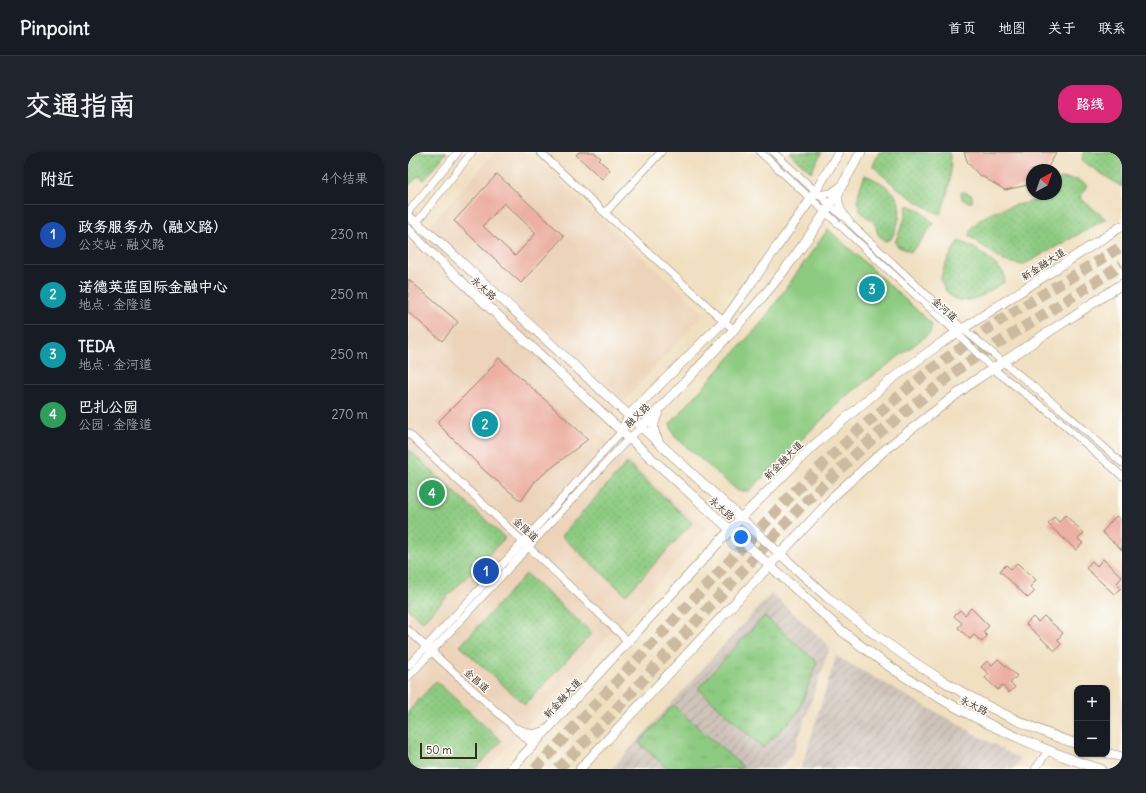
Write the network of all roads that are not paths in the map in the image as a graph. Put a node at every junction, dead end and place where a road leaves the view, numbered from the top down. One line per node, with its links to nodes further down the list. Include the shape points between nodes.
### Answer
1 (458, 152): 12 (street)
2 (472, 152): 15 (street)
3 (540, 152): 13 (street)
4 (661, 152): 13 (street)
5 (760, 152): 10 (street, via 796,186)
6 (773, 152): 10 (street, 金河道)
7 (839, 152): 10 (main road, 融义路)
8 (861, 152): 9 (main road, 融义路)
9 (843, 183): 10 (street, via 831,193); 11 (main road, 融义路); 16 (street, via 839,204)
10 (815, 195): 11 (street, 金河道); 20 (main road, 融义路)
11 (827, 208): 16 (street, 金河道); 21 (main road, 融义路, via 770,288); 22 (street, 金河道)
12 (408, 212)
13 (605, 214): 20 (street)
14 (408, 216): 15 (main road, 永太路)
15 (417, 222): 18 (main road); 26 (main road, 永太路)
16 (851, 224): 22 (street)
17 (1122, 226): 22 (main road, 新金融大道)
18 (409, 233): 28 (main road, 永太路)
19 (1122, 284): 23 (main road)
20 (724, 321): 21 (street); 26 (main road, 融义路)
21 (734, 330): 25 (main road, 融义路)
22 (960, 331): 23 (street, 金河道); 24 (street, 金河道); 34 (main road, 新金融大道, via 893,378 854,410 812,447)
23 (1002, 362): 24 (main road); 32 (street, 金河道, via 1061,409)
24 (992, 368): 33 (street, 金河道, via 1053,415); 38 (main road, via 887,448 837,493)
25 (660, 408): 27 (main road, 融义路); 31 (main road, via 654,431)
26 (629, 415): 27 (main road, 永太路); 28 (main road, 融义路)
27 (642, 428): 30 (street, 融义路); 31 (main road, 永太路)
28 (622, 431): 30 (main road, 永太路); 37 (street, 融义路)
29 (408, 433): 37 (street, 金隆道)
30 (629, 438): 35 (main road, 永太路); 37 (street, 融义路)
31 (663, 446): 34 (main road, 永太路)
32 (1122, 464)
33 (1122, 476)
34 (741, 518): 35 (main road, 新金融大道); 36 (main road, 永太路)
35 (730, 530): 39 (main road, 永太路); 42 (main road, 新金融大道)
36 (762, 536): 38 (main road, 永太路); 39 (main road, via 769,551)
37 (527, 543): 42 (street, 金隆道); 43 (street, 融义路)
38 (779, 553): 39 (main road); 49 (main road, 永太路, via 844,612 918,666 958,691 1008,717)
39 (768, 563): 51 (main road, 永太路, via 842,631 897,673 953,706 1004,732); 55 (main road)
40 (408, 630): 43 (street)
41 (408, 635): 43 (street, 金昌道)
42 (629, 642): 48 (main road, 新金融大道)
43 (426, 651): 44 (street, 融义路); 47 (street, 金昌道, via 441,661); 50 (street, 金昌道)
44 (416, 663): 45 (street, 融义路); 46 (street, 融义路)
45 (408, 666)
46 (408, 676)
47 (516, 729): 48 (main road, via 532,735); 50 (street, 金昌道)
48 (546, 731): 50 (main road, 新金融大道)
49 (1074, 743)
50 (532, 746): 54 (main road, 新金融大道)
51 (1048, 750): 56 (street); 57 (main road, 永太路)
52 (1110, 754): 53 (main road)
53 (1122, 757)
54 (511, 769)
55 (580, 769)
56 (1035, 769)
57 (1102, 769)

